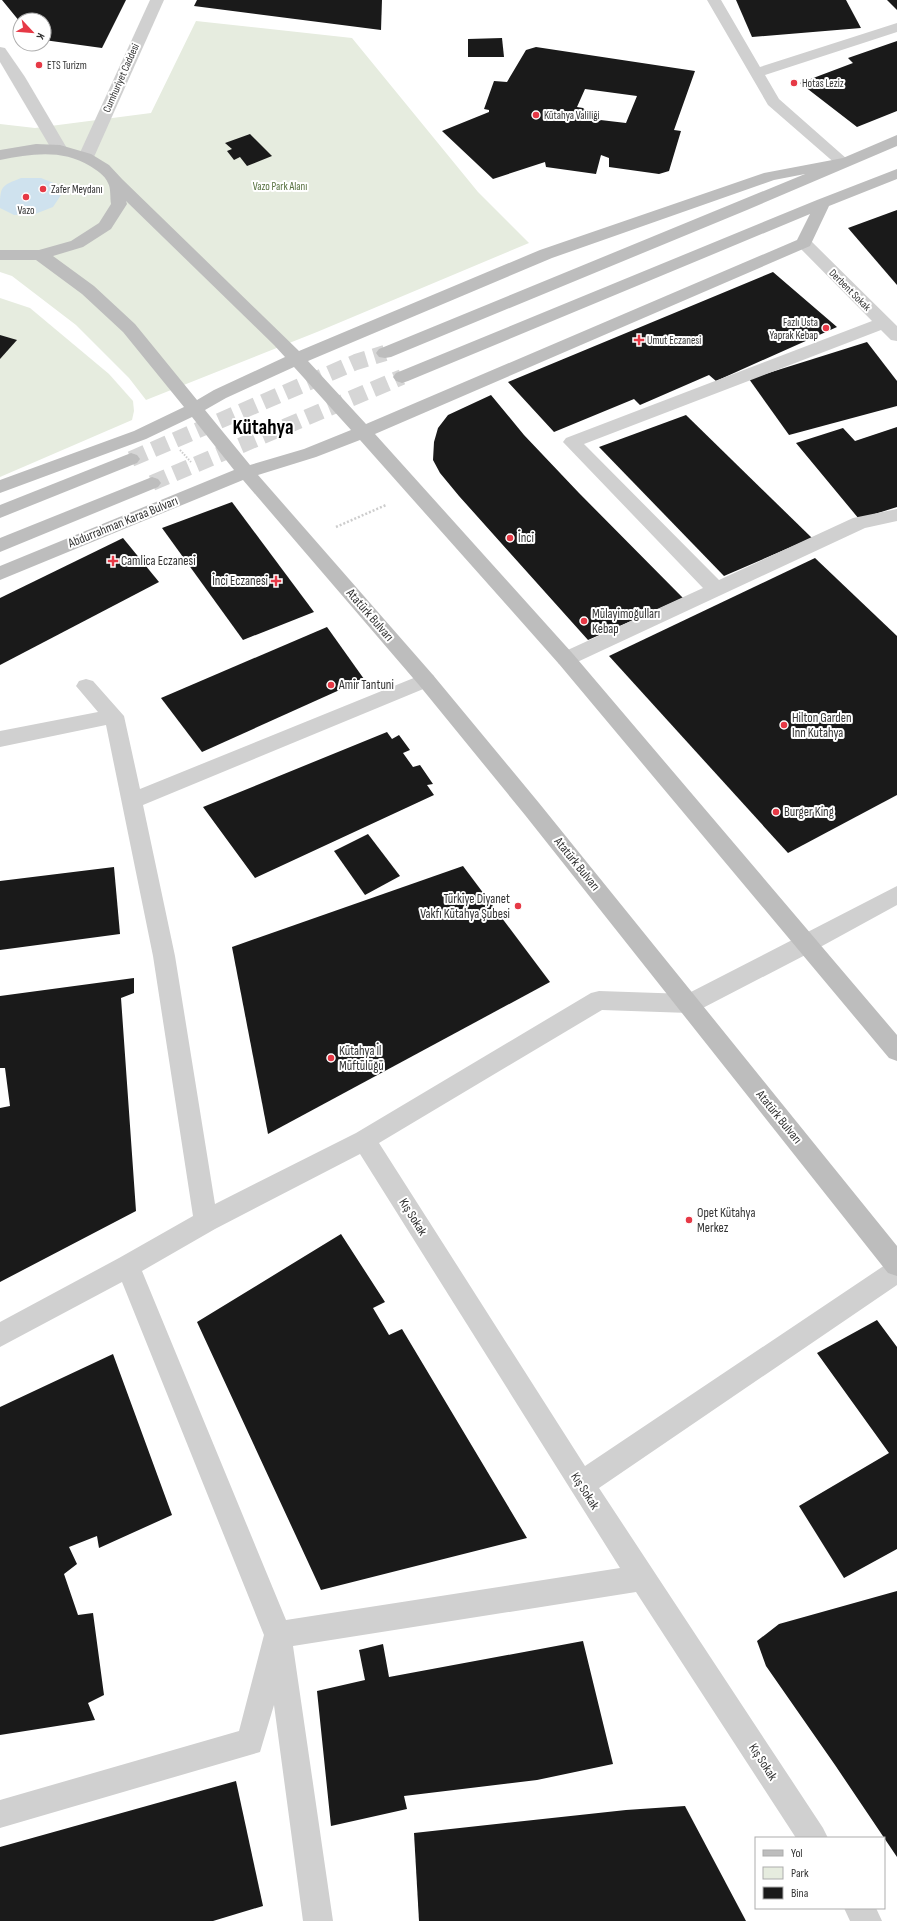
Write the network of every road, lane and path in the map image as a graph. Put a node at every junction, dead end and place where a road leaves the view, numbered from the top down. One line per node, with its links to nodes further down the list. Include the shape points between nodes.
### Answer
1 (157, 0): 9 (street, Cumhuriyet Caddesi)
2 (714, 0): 5 (street)
3 (897, 27): 5 (street)
4 (0, 51): 7 (street)
5 (756, 73): 10 (street, via 773,102)
6 (897, 140): 10 (main road)
7 (60, 150): 8 (main road, via 36,149); 9 (main road)
8 (0, 155)
9 (86, 157): 12 (main road, via 104,168)
10 (842, 162): 19 (main road, via 741,207); 20 (main road, via 770,176 546,254)
11 (897, 174): 13 (main road)
12 (116, 182): 16 (main road, via 119,204 105,226 77,244); 20 (main road)
13 (824, 203): 14 (main road); 21 (main road)
14 (804, 243): 17 (street, Derbent Sokak); 24 (main road, Abdurrahman Karaa Bulvarı)
15 (0, 255): 16 (main road)
16 (40, 255): 22 (main road, Atatürk Bulvarı, via 88,290 128,328)
17 (883, 323): 18 (street, Derbent Sokak); 36 (street, via 572,442)
18 (897, 336)
19 (385, 353)
20 (296, 359): 22 (main road, via 220,394); 24 (main road)
21 (402, 378)
22 (194, 409): 23 (main road); 26 (main road, Atatürk Bulvarı)
23 (158, 426): 28 (path); 29 (main road)
24 (363, 432): 26 (main road, Abdurrahman Karaa Bulvarı, via 310,453); 30 (main road)
25 (131, 459): 31 (main road)
26 (246, 472): 28 (main road, Abdurrahman Karaa Bulvarı); 33 (main road, Atatürk Bulvarı)
27 (152, 483): 34 (main road)
28 (214, 486): 35 (main road, Abdurrahman Karaa Bulvarı)
29 (0, 487)
30 (416, 492): 33 (path); 37 (main road)
31 (0, 512)
32 (897, 515): 36 (street, via 860,523)
33 (305, 540): 38 (main road, Atatürk Bulvarı)
34 (0, 545)
35 (0, 573)
36 (716, 589): 37 (street)
37 (566, 659): 44 (main road)
38 (426, 680): 42 (street); 45 (main road, Atatürk Bulvarı)
39 (86, 686): 40 (street)
40 (114, 716): 41 (street); 42 (street)
41 (0, 738)
42 (132, 801): 48 (street, via 164,956)
43 (897, 895): 44 (street)
44 (805, 945): 45 (street); 46 (main road)
45 (689, 1004): 47 (street, via 599,1000); 49 (main road, Atatürk Bulvarı)
46 (897, 1051)
47 (364, 1140): 48 (street); 53 (street, Kış Sokak)
48 (206, 1221): 50 (street)
49 (897, 1265)
50 (128, 1266): 52 (street); 55 (street)
51 (897, 1271): 53 (street)
52 (0, 1335)
53 (581, 1484): 54 (street, Kış Sokak)
54 (642, 1578): 55 (street); 57 (street, Kış Sokak)
55 (278, 1635): 56 (street, via 250,1742); 59 (street)
56 (0, 1814)
57 (813, 1837)
58 (860, 1909): 60 (street)
59 (318, 1921)
60 (867, 1921)

